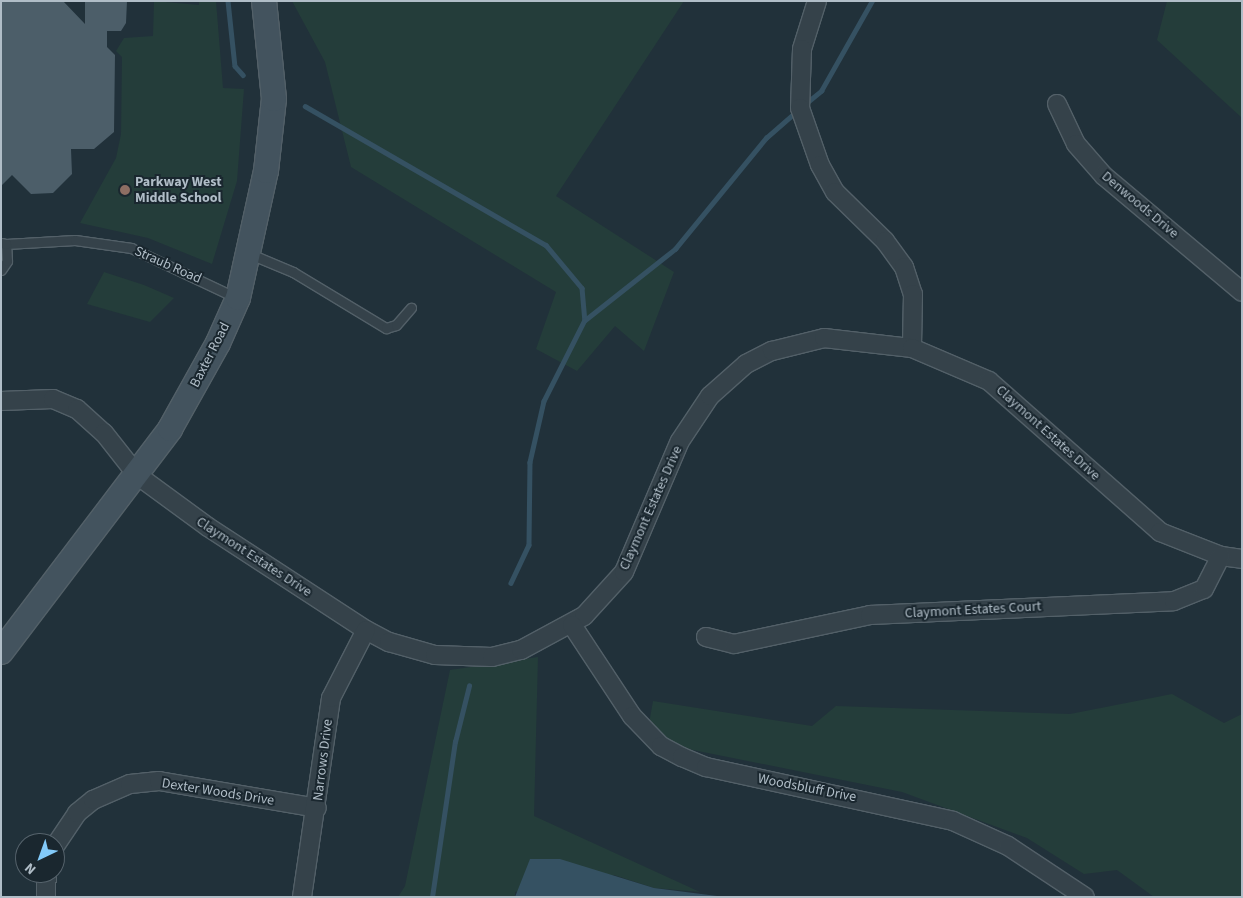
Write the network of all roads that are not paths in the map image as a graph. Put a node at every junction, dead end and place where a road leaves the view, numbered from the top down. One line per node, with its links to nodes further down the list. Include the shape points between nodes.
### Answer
1 (264, 1): 5 (main road, Baxter Road, via 274,98)
2 (817, 1): 10 (street, via 802,49 800,108 820,165 835,192 886,241 904,267 912,294)
3 (1057, 104): 7 (street, Denwoods Drive, via 1076,144 1104,176)
4 (4, 244): 6 (lane, via 7,261); 8 (lane, Straub Road, via 74,240 131,248)
5 (250, 254): 8 (main road, Baxter Road); 9 (lane, via 293,272 386,328 396,325)
6 (1, 270)
7 (1242, 292)
8 (238, 298): 12 (main road, Baxter Road, via 193,390)
9 (411, 308)
10 (912, 348): 13 (street, Claymont Estates Drive, via 989,381 1136,514 1184,543); 15 (street, Claymont Estates Drive, via 824,338 772,351 725,381 684,433 624,572)
11 (1, 401): 12 (street, Claymont Estates Drive, via 52,399 77,409 104,433)
12 (136, 475): 16 (street, Claymont Estates Drive, via 208,527); 18 (main road, Baxter Road)
13 (1222, 556): 14 (street, Claymont Estates Drive); 17 (street, Claymont Estates Court, via 1204,590 1174,601 870,615 734,644)
14 (1242, 559)
15 (572, 625): 16 (street, Claymont Estates Drive, via 521,650 463,658 410,648); 24 (street, Woodsbluff Drive, via 637,722 661,746 706,768 954,821 1008,846)
16 (366, 630): 19 (street, Narrows Drive, via 331,698)
17 (706, 637)
18 (1, 652)
19 (317, 808): 20 (street, Dexter Woods Drive, via 159,781 130,784 93,800 77,813); 23 (street, Narrows Drive)
20 (64, 833)
21 (47, 883): 22 (street)
22 (46, 897)
23 (302, 897)
24 (1085, 897)

